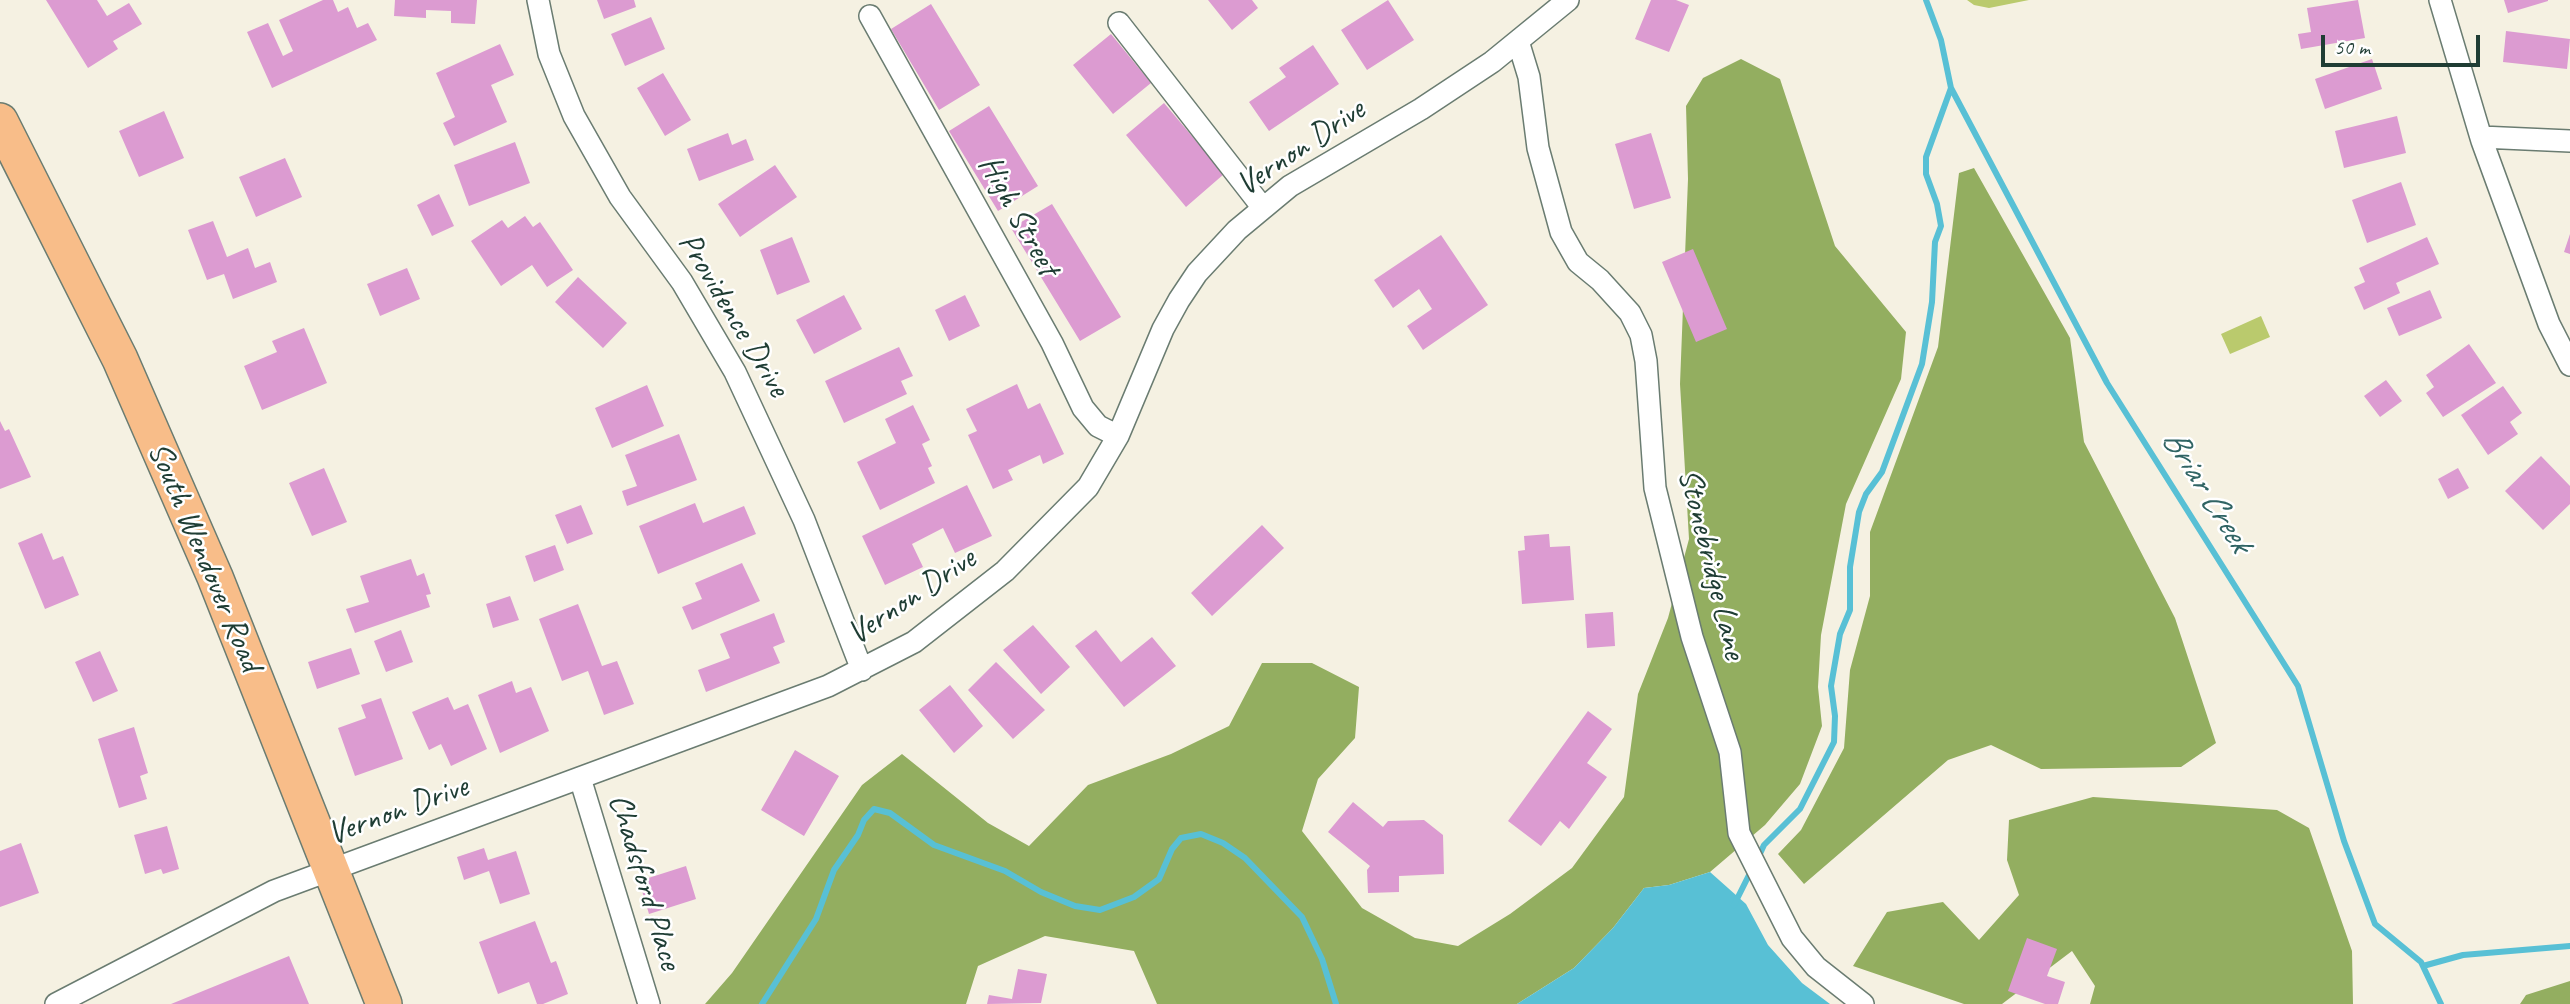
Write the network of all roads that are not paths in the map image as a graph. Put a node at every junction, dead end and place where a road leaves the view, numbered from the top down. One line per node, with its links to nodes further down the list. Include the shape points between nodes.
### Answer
1 (537, 0): 13 (street, Providence Drive, via 549,54 574,116 614,188 677,273 735,372 804,520)
2 (1568, 0): 6 (street, Vernon Drive)
3 (2440, 0): 8 (street)
4 (870, 16): 12 (street, High Street, via 1052,343 1083,408 1098,426)
5 (1119, 23): 10 (street)
6 (1518, 41): 10 (street, Vernon Drive, via 1421,109 1318,168); 19 (street, Stonebridge Lane, via 1529,77 1538,148 1561,232 1578,262 1630,313 1641,335 1656,488 1692,637 1730,752 1735,814 1743,841 1779,916 1803,952)
7 (0, 121): 15 (main road, South Wendover Road, via 120,359 215,577)
8 (2481, 137): 9 (street); 11 (street, via 2549,324)
9 (2570, 141)
10 (1263, 208): 12 (street, Vernon Drive, via 1197,273 1179,300)
11 (2570, 365)
12 (1118, 436): 13 (street, Vernon Drive, via 1087,487 1005,571 943,622)
13 (863, 670): 14 (street, Vernon Drive)
14 (580, 778): 15 (street, Vernon Drive); 18 (street, Chadsford Place)
15 (330, 869): 16 (street, Vernon Drive, via 265,895); 17 (main road, South Wendover Road)
16 (56, 1004)
17 (384, 1004)
18 (649, 1004)
19 (1863, 1004)

